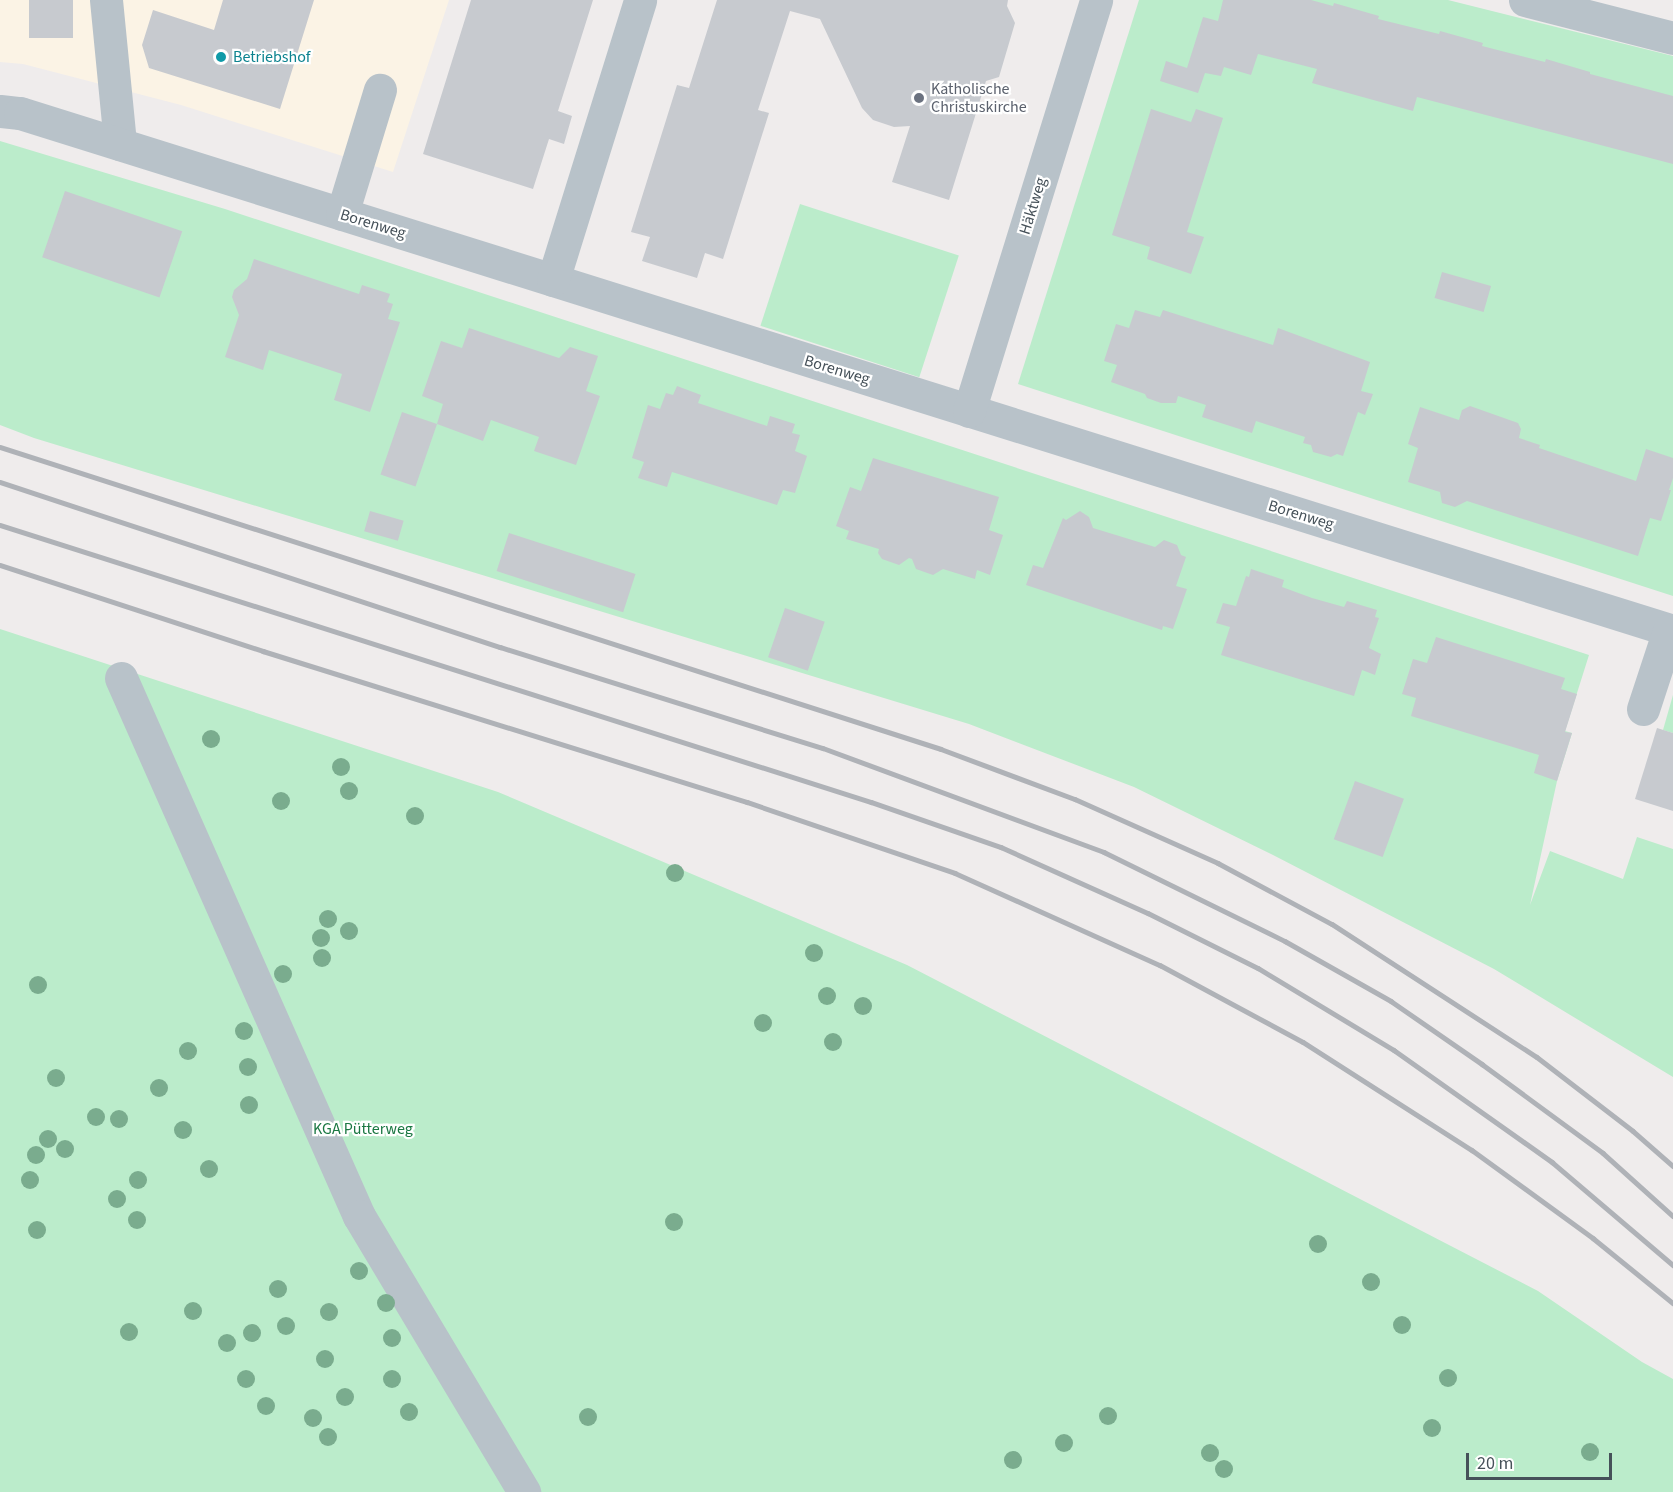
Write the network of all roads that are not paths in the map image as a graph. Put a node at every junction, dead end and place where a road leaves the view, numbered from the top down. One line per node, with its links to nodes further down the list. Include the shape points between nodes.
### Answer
1 (106, 0): 8 (street)
2 (640, 0): 10 (street)
3 (1096, 0): 11 (street, Häktweg)
4 (1525, 0): 5 (street)
5 (1673, 38)
6 (380, 90): 9 (street)
7 (0, 111): 8 (street, Borenweg, via 20,113)
8 (120, 144): 9 (street, Borenweg)
9 (342, 214): 10 (street, Borenweg)
10 (553, 280): 11 (street, Borenweg)
11 (969, 411): 12 (street, Borenweg)
12 (1671, 630): 14 (street)
13 (121, 678): 15 (street, via 359,1216)
14 (1643, 709)
15 (524, 1492)

